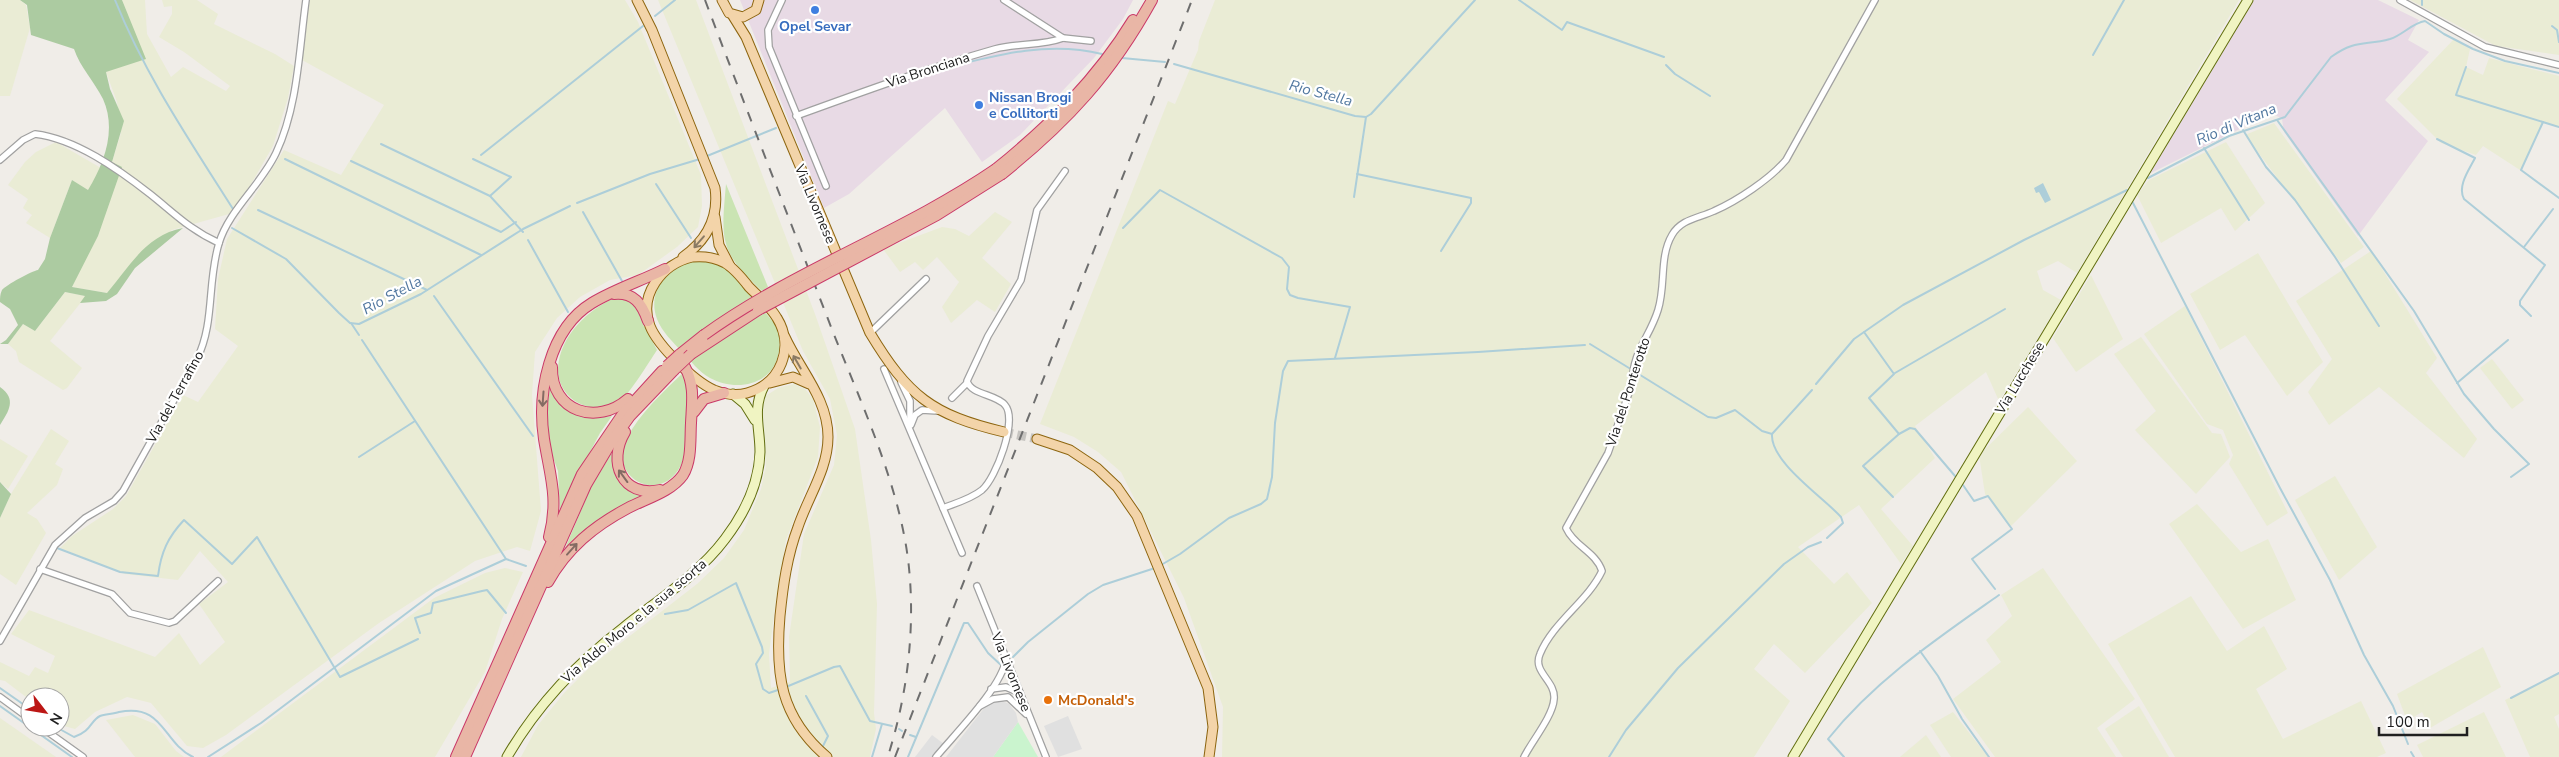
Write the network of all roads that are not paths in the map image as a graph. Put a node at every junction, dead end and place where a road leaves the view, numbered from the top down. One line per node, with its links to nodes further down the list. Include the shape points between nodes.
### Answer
1 (306, 0): 24 (street, Via del Terrafino, via 293,98 283,136 267,170)
2 (637, 0): 23 (main road, via 705,160 715,188)
3 (722, 0): 13 (main road, Via Livornese)
4 (759, 0): 12 (main road)
5 (782, 0): 18 (street, via 768,30 768,41)
6 (1004, 0): 15 (street)
7 (1145, 0): 20 (highway, via 1114,50 1073,100)
8 (1152, 0): 20 (highway, via 1128,43 1084,99 1033,149)
9 (1876, 0): 73 (street, Via del Ponterotto, via 1786,160 1778,169 1716,211 1686,221 1672,234 1664,256 1658,309 1643,339 1631,375 1632,384 1608,453 1566,528 1594,557 1602,571 1571,608 1540,654 1539,666 1552,688 1554,699)
10 (2248, 0): 74 (main road, Via Lucchese)
11 (2400, 0): 17 (street, via 2485,47)
12 (752, 14): 13 (main road, via 743,18); 14 (main road)
13 (733, 16): 14 (main road, Via Livornese)
14 (746, 37): 30 (main road, Via Livornese)
15 (1063, 38): 16 (street); 18 (street, Via Bronciana, via 1008,46 976,55)
16 (1091, 41)
17 (2559, 65)
18 (796, 116): 22 (street)
19 (0, 160): 24 (street, via 35,134 58,139 123,174 198,234)
20 (999, 171): 34 (highway, bridge, via 937,215 758,310); 34 (highway, bridge, via 738,312 679,355)
21 (1064, 171): 36 (street, via 1037,210 1022,280 988,336)
22 (826, 186)
23 (715, 212): 25 (main road, one-way to 25, via 700,242); 26 (main road, via 719,245)
24 (219, 243): 51 (street, Via del Terrafino, via 208,329 197,359 123,491 60,539)
25 (669, 266): 26 (main road, via 706,257); 28 (highway); 29 (main road, via 651,291)
26 (732, 268): 31 (main road, via 776,316)
27 (926, 280): 30 (street)
28 (603, 296): 29 (highway, via 630,296 640,304); 32 (highway, via 571,321)
29 (648, 321): 33 (main road, via 660,342)
30 (870, 333): 35 (main road, Via Livornese)
31 (785, 337): 37 (main road, via 782,364); 38 (main road, one-way to 31)
32 (554, 351): 34 (highway, via 552,370 559,394 571,407 589,413 603,414 614,410); 54 (highway, one-way to 54, via 544,388 542,416 554,486 554,513)
33 (685, 367): 40 (main road, via 708,387); 43 (highway, via 693,388)
34 (668, 369): 39 (highway); 54 (highway, via 622,415 582,474)
35 (891, 370): 42 (main road, via 915,394); 45 (street, Via Livornese); 45 (street, Via Livornese, via 910,401)
36 (967, 383): 41 (street); 49 (street, via 1005,404 1010,414 1010,427 985,486 971,497)
37 (766, 385): 38 (main road, via 793,377); 40 (main road, via 746,393); 44 (main road, Via Aldo Moro e la sua scorta, via 757,403)
38 (812, 386): 69 (main road, via 825,414 827,453 791,547 777,645 780,677 791,713 809,740)
39 (653, 390): 48 (highway, one-way to 39, via 636,488 621,475 616,461 620,440); 55 (highway, via 612,441 586,485)
40 (728, 393): 43 (highway, via 701,401); 44 (main road, Via Aldo Moro e la sua scorta, via 748,408)
41 (952, 398)
42 (944, 413): 45 (street, via 922,410 915,416); 46 (main road, via 967,423)
43 (691, 420): 48 (highway, via 687,466 678,480)
44 (756, 423): 68 (main road, Via Aldo Moro e la sua scorta, via 760,455 754,486 740,517 724,540 682,583 574,669 533,716)
45 (911, 430): 49 (street, Via Livornese)
46 (1004, 432)
47 (1037, 439): 72 (main road, via 1078,454 1111,480 1137,516 1208,688 1213,727)
48 (666, 489): 55 (highway, one-way to 48, via 562,560 585,535)
49 (943, 508): 50 (street, Via Livornese)
50 (962, 553)
51 (40, 569): 52 (street, via 112,594 130,614 169,623); 56 (street, Via del Terrafino)
52 (218, 581)
53 (977, 586): 57 (street, Via Livornese)
54 (531, 589): 66 (highway)
55 (526, 619): 67 (highway)
56 (0, 641)
57 (1006, 657): 58 (street); 59 (street, Via Livornese)
58 (991, 689): 59 (street, via 1006,687); 61 (street)
59 (1020, 694): 63 (street, Via Livornese)
60 (0, 697): 62 (street)
61 (978, 707): 63 (street, via 993,699 1008,697); 70 (street)
62 (20, 712)
63 (1033, 725): 71 (street, Via Livornese)
64 (56, 737): 65 (street)
65 (83, 757)
66 (456, 757)
67 (465, 757)
68 (508, 757)
69 (827, 757)
70 (936, 757)
71 (1046, 757)
72 (1209, 757)
73 (1524, 757)
74 (1793, 757)

